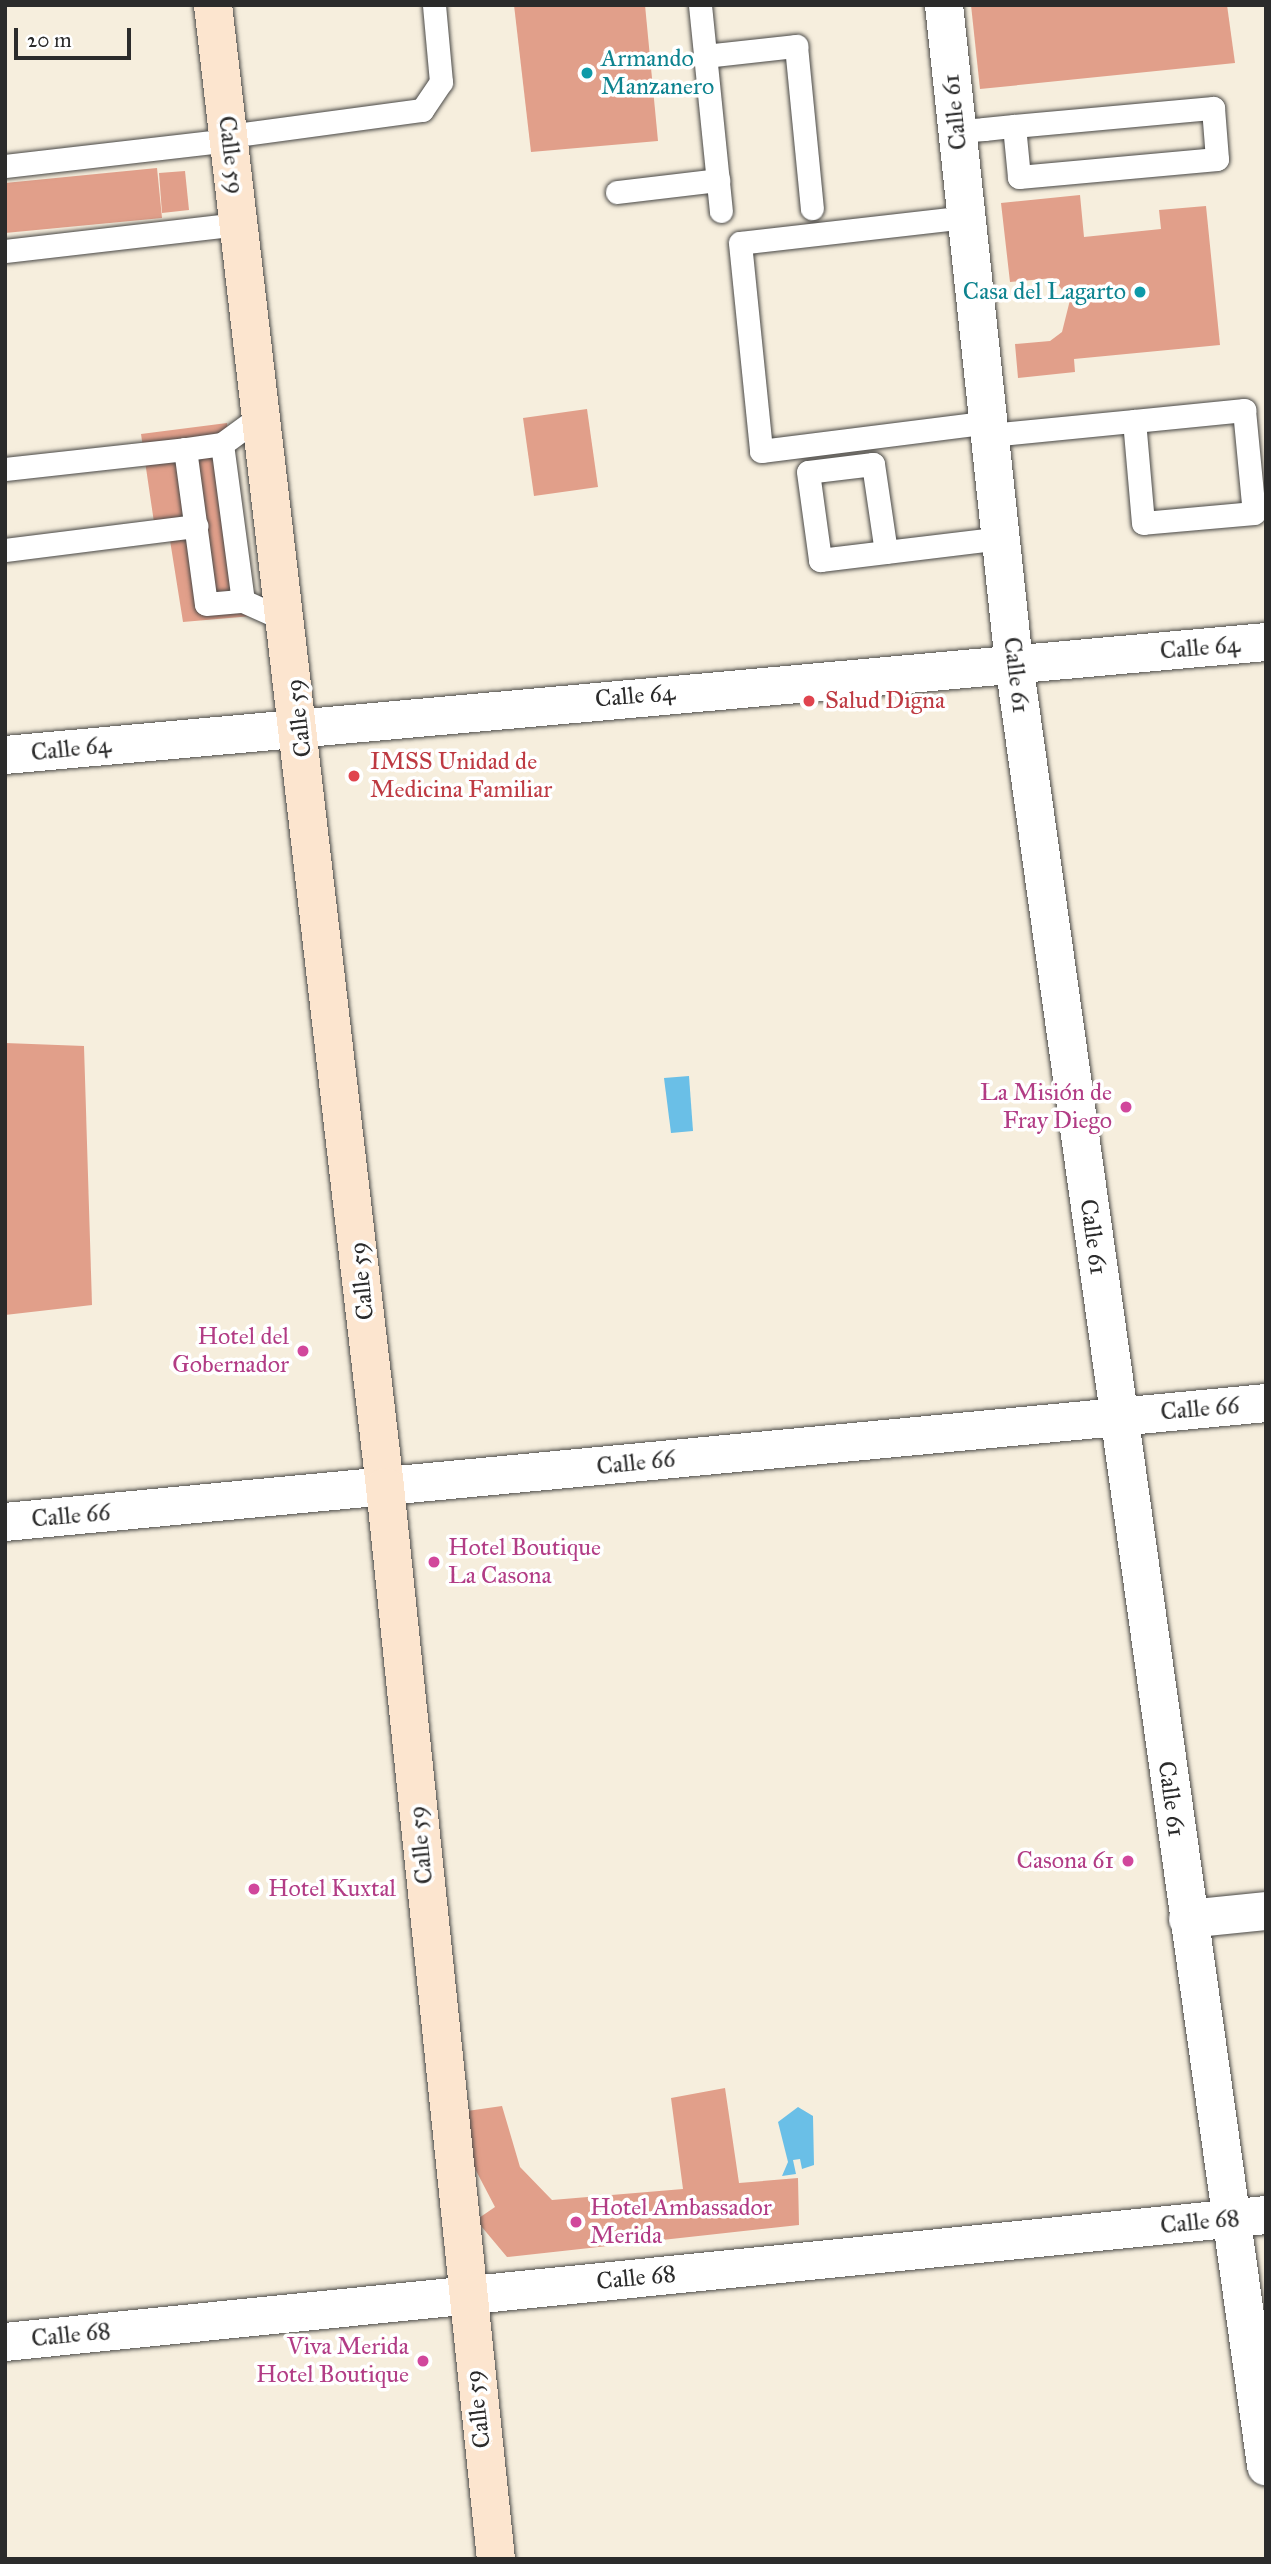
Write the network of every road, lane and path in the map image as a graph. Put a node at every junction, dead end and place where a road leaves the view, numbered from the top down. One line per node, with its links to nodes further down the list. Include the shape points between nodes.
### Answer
1 (213, 5): 8 (main road, Calle 59)
2 (434, 5): 8 (lane, via 441,82 422,110)
3 (700, 5): 5 (lane)
4 (944, 5): 7 (street, Calle 61)
5 (705, 56): 10 (lane); 12 (lane, via 796,46)
6 (1014, 126): 6 (lane, via 1213,108 1217,159 1018,177); 7 (lane)
7 (957, 131): 14 (street, Calle 61)
8 (229, 138): 9 (lane); 15 (main road, Calle 59)
9 (5, 166)
10 (718, 180): 11 (lane); 13 (lane)
11 (617, 192)
12 (812, 208)
13 (721, 211)
14 (967, 217): 19 (street, Calle 61); 19 (lane, via 740,243 761,451)
15 (240, 225): 16 (lane); 17 (main road, Calle 59)
16 (5, 251)
17 (263, 414): 20 (lane); 28 (main road, Calle 59)
18 (1133, 421): 18 (lane, via 1244,410 1254,513 1143,523); 19 (lane)
19 (989, 429): 24 (street, Calle 61)
20 (222, 444): 21 (lane); 27 (lane)
21 (185, 449): 22 (lane); 23 (lane)
22 (5, 470)
23 (196, 526): 25 (lane); 27 (lane, via 206,604)
24 (1001, 538): 26 (lane); 30 (street, Calle 61)
25 (5, 550)
26 (886, 552): 26 (lane, via 820,561 808,472 873,464)
27 (243, 601): 28 (lane)
28 (288, 621): 31 (main road, Calle 59)
29 (1266, 642): 30 (street, Calle 64)
30 (1014, 663): 31 (street, Calle 64); 34 (street, Calle 61)
31 (301, 725): 32 (street, Calle 64); 35 (main road, Calle 59)
32 (5, 755)
33 (1266, 1402): 34 (street, Calle 66)
34 (1117, 1416): 35 (street, Calle 66); 38 (street, Calle 61)
35 (385, 1488): 36 (street, Calle 66); 40 (main road, Calle 59)
36 (5, 1522)
37 (1266, 1911): 38 (street)
38 (1188, 1919): 39 (street, Calle 61)
39 (1248, 2217): 40 (street, Calle 68); 42 (street, Calle 61)
40 (465, 2295): 41 (street, Calle 68); 43 (main road, Calle 59)
41 (5, 2342)
42 (1266, 2466)
43 (496, 2559)

